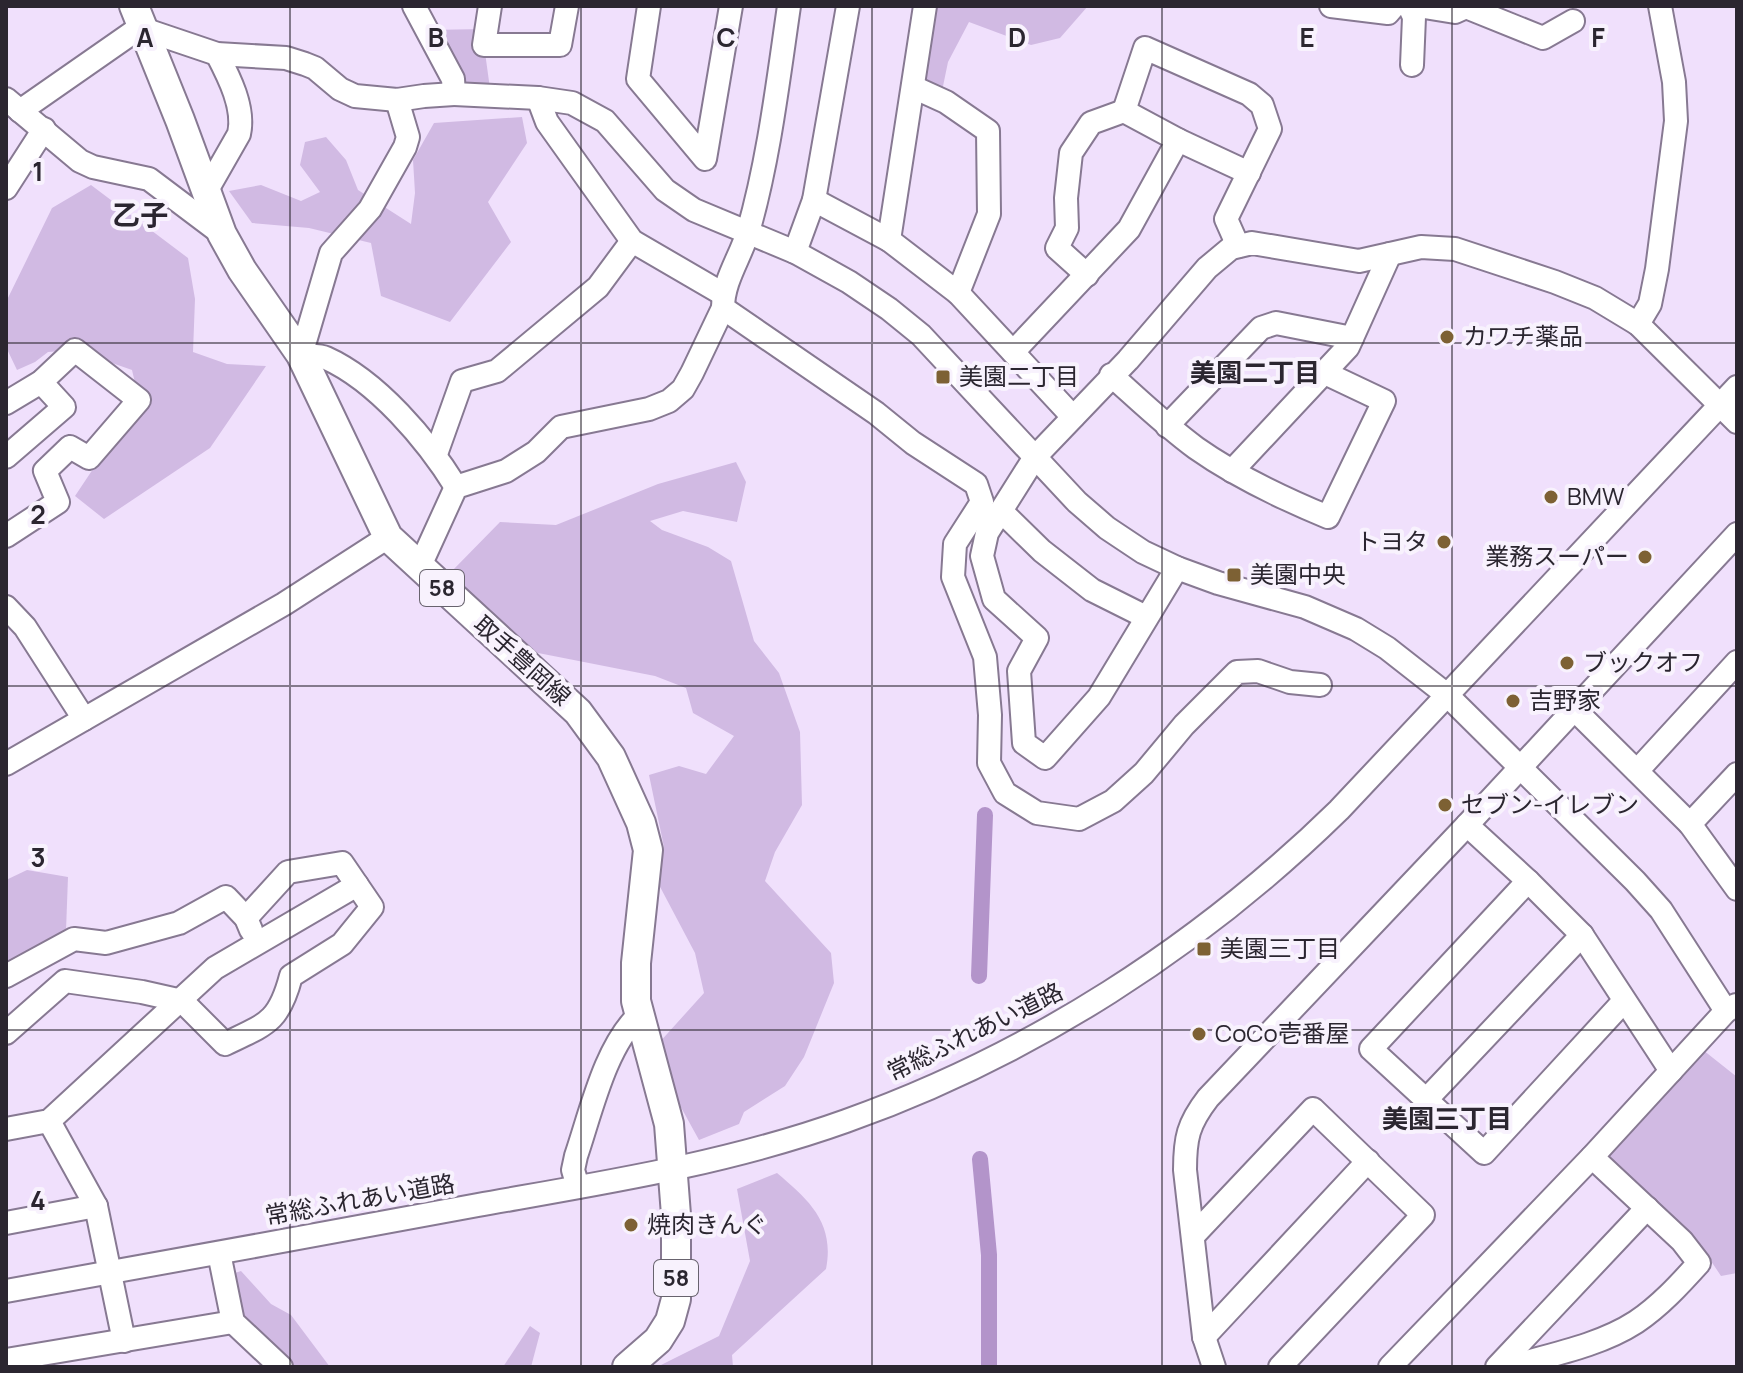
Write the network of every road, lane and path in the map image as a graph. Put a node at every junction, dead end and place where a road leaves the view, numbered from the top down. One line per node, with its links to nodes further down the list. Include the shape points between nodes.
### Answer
1 (414, 6): 20 (street, via 453,79)
2 (490, 6): 3 (street, via 484,45 560,45)
3 (567, 6)
4 (649, 6): 5 (street, via 638,79 705,159)
5 (731, 6)
6 (789, 6): 31 (street)
7 (848, 6): 30 (street)
8 (925, 6): 19 (street)
9 (1331, 6): 10 (street, via 1388,13)
10 (1394, 6)
11 (1409, 6): 18 (street, via 1414,17)
12 (1418, 6): 14 (street)
13 (1660, 6): 41 (street, via 1676,121 1657,269 1650,304)
14 (1484, 10): 16 (street, via 1543,38)
15 (139, 20): 17 (street); 23 (street); 29 (main road, 取手豊岡線 / 58)
16 (1573, 21)
17 (217, 54): 22 (street, via 286,58 315,68 355,96); 29 (street, via 232,83 241,126)
18 (1412, 65)
19 (913, 87): 33 (street); 39 (street, via 988,131 989,214)
20 (454, 94): 21 (street); 22 (street)
21 (538, 98): 31 (street, via 572,103 605,121 665,190 694,210); 34 (street, via 547,122)
22 (397, 100): 44 (street, via 408,137 405,147 370,209 331,253)
23 (13, 105): 25 (street)
24 (1124, 111): 26 (street); 27 (street, via 1145,48 1249,94 1262,105 1270,129); 38 (street, via 1091,123 1071,153 1067,228 1057,248)
25 (44, 129): 28 (street); 32 (street, via 80,161 158,184)
26 (1178, 140): 27 (street); 38 (street, via 1129,229)
27 (1249, 173): 35 (street, via 1226,219)
28 (6, 188)
29 (207, 190): 32 (main road, 取手豊岡線 / 58)
30 (814, 200): 33 (street); 36 (street)
31 (748, 233): 36 (street); 40 (street)
32 (222, 234): 44 (main road, 取手豊岡線 / 58)
33 (889, 240): 39 (street)
34 (632, 241): 40 (street); 54 (street, via 598,287 497,371 462,381)
35 (1238, 246): 37 (street, via 1252,243 1359,261); 46 (street, via 1207,268)
36 (795, 252): 56 (street, via 849,282 921,335)
37 (1390, 254): 41 (street, via 1421,247 1455,249 1595,298); 42 (street)
38 (1087, 275): 43 (street)
39 (958, 293): 43 (street)
40 (723, 301): 58 (street, via 692,373 669,401 561,427 506,471); 68 (street, via 976,484 982,502 955,544 953,577 985,657 989,763 1005,793 1037,813 1079,819 1113,801 1144,773 1237,672 1258,671)
41 (1638, 324): 50 (street)
42 (1352, 338): 45 (street); 53 (street, via 1276,323 1261,328)
43 (1013, 352): 51 (street)
44 (301, 355): 54 (street, via 323,357 353,375); 62 (main road, 取手豊岡線 / 58)
45 (1325, 373): 57 (street); 57 (street, via 1384,401 1328,517)
46 (1111, 375): 51 (street); 53 (street)
47 (41, 382): 49 (street); 55 (street, via 64,407); 61 (street, via 75,350 139,400 89,458 70,447 45,471 58,502)
48 (1737, 387): 50 (street, 常総ふれあい道路)
49 (6, 403)
50 (1720, 405): 52 (street); 69 (street, 常総ふれあい道路)
51 (1073, 417): 56 (street)
52 (1737, 422)
53 (1167, 426): 57 (street)
54 (436, 454): 58 (street)
55 (6, 457)
56 (1035, 457): 59 (street); 64 (street, via 1107,528)
57 (1232, 471)
58 (456, 487): 63 (street)
59 (1001, 511): 66 (street, via 1092,590); 66 (street, via 987,533 982,556 994,599 1037,638 1019,671 1024,743 1045,758 1099,697)
60 (1737, 534): 70 (street)
61 (6, 536)
62 (388, 537): 63 (main road, 取手豊岡線 / 58); 71 (street, via 284,604)
63 (419, 568): 88 (main road, 取手豊岡線 / 58, via 578,712 626,786 648,850 636,963)
64 (1177, 568): 66 (street); 69 (street, via 1333,618 1387,648)
65 (6, 607): 71 (street, via 25,627)
66 (1146, 617)
67 (1737, 662): 74 (street)
68 (1320, 685)
69 (1447, 695): 73 (street); 96 (street, 常総ふれあい道路, via 1293,855 1200,931 1118,988 1031,1038 847,1121)
70 (1574, 709): 73 (street); 74 (street)
71 (84, 719): 72 (street)
72 (6, 764)
73 (1521, 766): 77 (street); 87 (street, via 1661,910)
74 (1637, 771): 76 (street)
75 (1737, 774): 76 (street)
76 (1690, 824): 80 (street)
77 (1467, 825): 78 (street); 101 (street, via 1193,1117 1185,1170)
78 (1528, 881): 82 (street); 91 (street, via 1371,1049)
79 (357, 885): 81 (street, via 342,863 288,872); 83 (street); 85 (street, via 372,907 342,944 291,976 284,1004 265,1025 225,1044)
80 (1736, 886)
81 (246, 918): 83 (street); 84 (street, via 226,897 179,923 106,943 74,939)
82 (1582, 935): 86 (street); 91 (street)
83 (257, 942): 85 (street, via 215,968)
84 (6, 976)
85 (182, 1001): 89 (street, via 65,981); 92 (street)
86 (1624, 1001): 90 (street); 91 (street, via 1484,1153)
87 (1731, 1008): 90 (street)
88 (639, 1015): 96 (main road, 取手豊岡線 / 58, via 669,1124); 97 (street, via 612,1055 576,1156)
89 (6, 1033)
90 (1671, 1071): 94 (street)
91 (1425, 1101)
92 (49, 1121): 93 (street); 98 (street)
93 (6, 1129)
94 (1592, 1157): 99 (street); 113 (street)
95 (1368, 1161): 101 (street, via 1313,1109); 106 (street); 112 (street, via 1423,1215)
96 (674, 1170): 97 (street, 常総ふれあい道路); 110 (main road, 取手豊岡線 / 58, via 676,1299 658,1340)
97 (578, 1187): 102 (street, 常総ふれあい道路)
98 (96, 1206): 100 (street); 103 (street)
99 (1647, 1208): 114 (street); 115 (street, via 1699,1263 1636,1322 1605,1338)
100 (6, 1223)
101 (1193, 1236): 106 (street)
102 (219, 1253): 103 (street, 常総ふれあい道路); 105 (street)
103 (111, 1273): 104 (street, 常総ふれあい道路); 107 (street)
104 (6, 1291)
105 (233, 1322): 107 (street); 109 (street)
106 (1204, 1337): 111 (street)
107 (124, 1341): 108 (street)
108 (17, 1362)
109 (281, 1367)
110 (627, 1367)
111 (1214, 1367)
112 (1280, 1367)
113 (1390, 1367)
114 (1497, 1367)
115 (1508, 1367)

